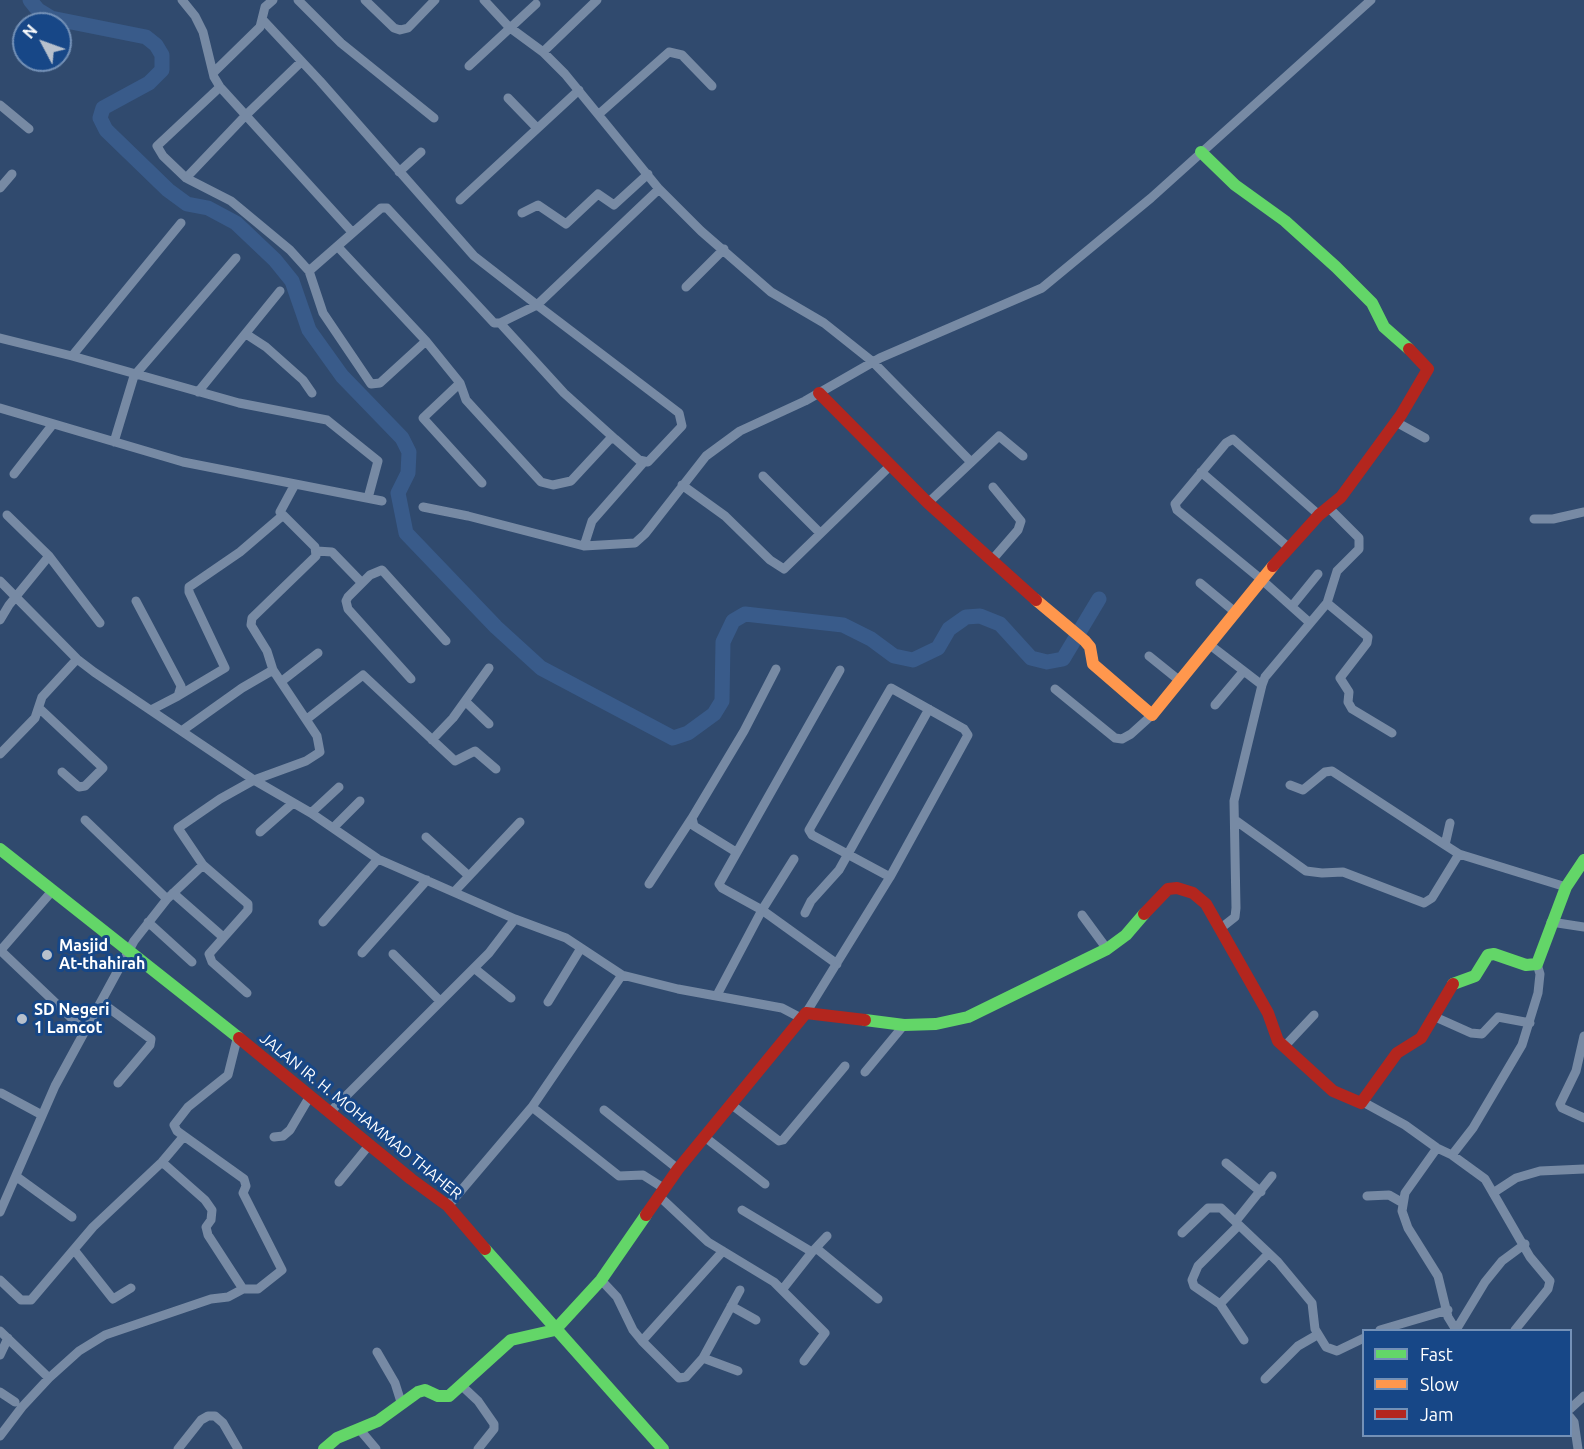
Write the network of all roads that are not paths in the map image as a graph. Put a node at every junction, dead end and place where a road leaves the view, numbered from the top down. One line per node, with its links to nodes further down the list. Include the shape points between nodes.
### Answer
1 (182, 0): 15 (street, via 203,32)
2 (273, 0): 10 (street, via 265,7)
3 (298, 0): 23 (street, via 341,43)
4 (365, 0): 5 (street, via 400,30 408,28)
5 (435, 0)
6 (484, 0): 11 (street)
7 (597, 0): 12 (street)
8 (1371, 0): 27 (street)
9 (536, 4): 11 (street)
10 (263, 20): 13 (street); 15 (street)
11 (509, 27): 12 (street); 14 (street)
12 (543, 52): 18 (street)
13 (301, 62): 22 (street); 28 (street)
14 (469, 66)
15 (213, 73): 17 (street)
16 (712, 86): 21 (street, via 681,55 669,52)
17 (220, 87): 22 (street); 31 (street, via 157,146)
18 (579, 90): 21 (street); 24 (street)
19 (508, 98): 24 (street)
20 (0, 105): 25 (street)
21 (600, 114): 30 (street)
22 (246, 115): 31 (street); 37 (street)
23 (434, 118)
24 (537, 128): 34 (street)
25 (29, 129)
26 (421, 152): 28 (street)
27 (1201, 152): 50 (street, via 1042,288); 57 (street, via 1235,185 1309,241 1372,303 1384,327 1427,366 1425,376)
28 (399, 172): 44 (street, via 474,256)
29 (12, 174): 32 (street)
30 (648, 174): 33 (street); 35 (street, via 614,205 601,194 595,196 566,224 538,205)
31 (186, 178): 41 (street, via 231,201 278,238)
32 (0, 188)
33 (659, 189): 39 (street); 44 (street)
34 (460, 200)
35 (522, 213)
36 (181, 223): 49 (street)
37 (352, 232): 38 (street); 45 (street, via 381,208 387,208 494,323)
38 (338, 247): 41 (street); 48 (street)
39 (724, 249): 42 (street); 50 (street, via 771,292 824,323)
40 (236, 258): 51 (street)
41 (309, 271): 48 (street, via 323,313 371,384 380,383)
42 (686, 287)
43 (280, 291): 46 (street)
44 (537, 305): 45 (street); 64 (street, via 681,416 682,426 652,460)
45 (501, 323): 60 (street, via 564,393)
46 (246, 334): 53 (street); 54 (street, via 266,346)
47 (0, 338): 49 (street)
48 (426, 341): 52 (street)
49 (72, 356): 51 (street)
50 (873, 362): 55 (street); 63 (street)
51 (135, 375): 53 (street); 61 (street)
52 (460, 383): 60 (street, via 466,400 541,482 571,481 605,443); 69 (street, via 423,418)
53 (198, 392): 73 (street, via 327,420 378,461)
54 (312, 393)
55 (819, 393): 65 (street); 70 (street, via 720,444)
56 (0, 408): 58 (street)
57 (1401, 414): 59 (street); 77 (street)
58 (53, 424): 61 (street); 67 (street)
59 (1425, 438)
60 (615, 439): 64 (street)
61 (114, 442): 71 (street, via 183,462)
62 (1023, 456): 63 (street, via 1001,435)
63 (971, 462): 75 (street)
64 (643, 463): 83 (street, via 592,521)
65 (891, 465): 75 (street); 82 (street)
66 (1201, 471): 77 (street, via 1233,439); 84 (street); 89 (street, via 1175,507)
67 (14, 474)
68 (763, 476): 82 (street)
69 (482, 483)
70 (681, 485): 82 (street, via 725,516 780,568 789,566); 83 (street, via 639,540 630,545)
71 (294, 486): 73 (street); 80 (street, via 280,509)
72 (993, 487): 87 (street, via 1021,521)
73 (368, 498): 74 (street)
74 (382, 501)
75 (928, 503): 87 (street)
76 (423, 507): 83 (street)
77 (1324, 512): 84 (street); 95 (street, via 1360,543 1356,555 1337,571)
78 (1584, 512): 81 (street)
79 (7, 515): 86 (street)
80 (282, 516): 85 (street); 116 (street, via 240,552 189,587 225,668)
81 (1534, 519)
82 (820, 533)
83 (584, 546)
84 (1288, 547): 89 (street)
85 (317, 551): 91 (street, via 332,552); 108 (street, via 313,560 251,621)
86 (50, 556): 93 (street); 99 (street)
87 (992, 560): 122 (street, via 1080,637 1090,648 1093,664)
88 (1318, 574): 96 (street)
89 (1262, 580): 96 (street); 97 (street)
90 (0, 581): 93 (street)
91 (362, 582): 101 (street, via 382,570); 111 (street, via 348,597 346,606)
92 (1200, 583): 97 (street)
93 (15, 598): 98 (street); 105 (street)
94 (136, 601): 116 (street, via 178,678)
95 (1327, 603): 100 (street); 126 (street, via 1368,637 1340,678 1349,692 1348,702 1352,709)
96 (1292, 606): 100 (street)
97 (1235, 612): 102 (street)
98 (0, 620)
99 (100, 623)
100 (1310, 623): 114 (street, via 1265,677)
101 (446, 640)
102 (1210, 645): 110 (street); 113 (street)
103 (318, 653): 112 (street)
104 (1149, 656): 113 (street)
105 (77, 659): 119 (street, via 42,698); 121 (street)
106 (489, 668): 117 (street)
107 (776, 669): 137 (street)
108 (273, 670): 112 (street); 125 (street)
109 (840, 670): 147 (street)
110 (1242, 673): 114 (street); 118 (street)
111 (411, 679)
112 (282, 681): 123 (street)
113 (1180, 681): 122 (street)
114 (1262, 686): 139 (street, via 1234,801)
115 (1055, 689): 122 (street, via 1115,738 1131,734)
116 (178, 696): 121 (street)
117 (465, 701): 124 (street); 127 (street)
118 (1215, 705)
119 (39, 708): 128 (street, via 27,728); 130 (street, via 103,768 86,786 79,787)
120 (929, 709): 149 (street); 149 (street, via 889,689 811,826 812,835); 155 (street, via 969,735)
121 (151, 710): 125 (street)
122 (1152, 715)
123 (307, 719): 127 (street, via 363,675); 131 (street, via 317,736 320,752)
124 (489, 724)
125 (183, 730): 131 (street)
126 (1392, 733)
127 (432, 740): 129 (street, via 455,761 475,751)
128 (0, 754)
129 (496, 769)
130 (62, 772)
131 (254, 780): 135 (street); 153 (street, via 178,828)
132 (1290, 785): 145 (street, via 1303,790 1332,771)
133 (339, 787): 136 (street)
134 (360, 801): 142 (street)
135 (293, 803): 136 (street); 143 (street)
136 (311, 813): 142 (street)
137 (692, 818): 147 (street, via 694,826); 157 (street)
138 (85, 820): 161 (street)
139 (1235, 820): 148 (street, via 1306,871 1342,872 1424,903 1432,898); 170 (street, via 1235,917)
140 (520, 822): 154 (street)
141 (1450, 823): 145 (street)
142 (333, 828): 150 (street)
143 (260, 832)
144 (426, 837): 154 (street)
145 (1445, 845): 148 (street)
146 (0, 849): 159 (street, JALAN IR. H. MOHAMMAD THAHER)
147 (736, 852): 162 (street, via 720,886)
148 (1459, 854): 158 (street)
149 (848, 855): 155 (street); 163 (street)
150 (378, 859): 156 (street); 167 (street)
151 (794, 859): 162 (street)
152 (1584, 860): 158 (street)
153 (203, 865): 161 (street); 171 (street, via 249,907)
154 (469, 876): 160 (street)
155 (890, 877): 179 (street)
156 (427, 880): 160 (street); 176 (street)
157 (649, 884)
158 (1566, 887): 168 (street)
159 (53, 890): 174 (street); 175 (street, JALAN IR. H. MOHAMMAD THAHER)
160 (454, 892): 165 (street)
161 (170, 896): 166 (street); 171 (street)
162 (762, 910): 179 (street); 184 (street)
163 (805, 913)
164 (1082, 915): 173 (street)
165 (515, 919): 172 (street, via 566,938); 181 (street)
166 (148, 922): 175 (street); 178 (street)
167 (323, 922)
168 (1551, 922): 169 (street); 180 (street)
169 (1584, 927)
170 (1221, 928): 173 (street, via 1206,904 1193,893 1168,889 1126,935); 197 (street)
171 (223, 937): 183 (street, via 209,958)
172 (581, 948): 182 (street); 188 (street)
173 (1107, 949): 193 (street, via 968,1017)
174 (0, 950): 194 (street)
175 (130, 952): 187 (street); 196 (street, JALAN IR. H. MOHAMMAD THAHER)
176 (362, 953)
177 (393, 954): 186 (street)
178 (192, 962)
179 (837, 964): 190 (street)
180 (1537, 964): 191 (street, via 1526,965 1491,954 1475,976 1453,984); 192 (street, via 1538,993)
181 (474, 968): 185 (street); 186 (street)
182 (622, 975): 184 (street); 205 (street)
183 (247, 993)
184 (717, 995): 190 (street)
185 (511, 998)
186 (440, 1001): 207 (street)
187 (102, 1002): 194 (street); 200 (street, via 151,1040)
188 (548, 1002)
189 (1314, 1015): 197 (street)
190 (803, 1016): 193 (street); 204 (street)
191 (1432, 1016): 192 (street, via 1482,1034 1498,1017); 203 (street, via 1421,1038 1397,1053)
192 (1530, 1023): 215 (street, via 1514,1063)
193 (904, 1025): 199 (street)
194 (85, 1031): 208 (street)
195 (1584, 1036): 209 (street, via 1576,1071 1560,1104)
196 (237, 1039): 202 (street, JALAN IR. H. MOHAMMAD THAHER); 210 (street, via 228,1075 175,1121 177,1131)
197 (1284, 1047): 203 (street, via 1333,1091)
198 (845, 1066): 204 (street, via 783,1140 778,1141)
199 (865, 1072)
200 (118, 1083)
201 (1, 1094): 208 (street)
202 (310, 1096): 207 (street, JALAN IR. H. MOHAMMAD THAHER); 211 (street, via 290,1130)
203 (1364, 1102): 214 (street)
204 (732, 1105): 212 (street)
205 (532, 1107): 225 (street, via 619,1176 643,1175); 230 (street)
206 (604, 1110): 218 (street)
207 (330, 1112): 213 (street, JALAN IR. H. MOHAMMAD THAHER)
208 (42, 1115): 221 (street)
209 (1584, 1118)
210 (184, 1136): 216 (street); 245 (street, via 244,1179 243,1193 282,1266 280,1273 258,1289)
211 (274, 1137)
212 (706, 1138): 218 (street); 223 (street)
213 (370, 1144): 222 (street); 230 (street, JALAN IR. H. MOHAMMAD THAHER)
214 (1437, 1148): 215 (street); 229 (street, via 1408,1188)
215 (1452, 1155): 226 (street, via 1485,1179)
216 (162, 1162): 239 (street, via 93,1227); 245 (street, via 212,1210 206,1227 208,1235)
217 (1226, 1163): 224 (street)
218 (678, 1169): 225 (street)
219 (1584, 1169): 226 (street, via 1540,1171)
220 (1272, 1176): 224 (street)
221 (16, 1177): 227 (street); 233 (street)
222 (339, 1182)
223 (765, 1184)
224 (1261, 1192): 234 (street)
225 (662, 1193): 240 (street, via 708,1242); 243 (street)
226 (1493, 1193): 237 (street)
227 (3, 1196): 232 (street)
228 (1367, 1196): 229 (street, via 1389,1195)
229 (1403, 1203): 251 (street, via 1404,1221 1433,1266)
230 (448, 1206): 257 (street, JALAN IR. H. MOHAMMAD THAHER)
231 (742, 1210): 238 (street)
232 (0, 1212)
233 (72, 1216)
234 (1237, 1223): 235 (street, via 1214,1206); 241 (street); 249 (street, via 1193,1273 1194,1286)
235 (1182, 1233)
236 (827, 1236): 238 (street)
237 (1524, 1244): 255 (street, via 1502,1261 1485,1282); 256 (street, via 1550,1284)
238 (814, 1250): 247 (street); 248 (street)
239 (75, 1251): 242 (street, via 31,1300 21,1300); 244 (street, via 112,1299)
240 (723, 1251): 247 (street); 263 (street)
241 (1268, 1254): 249 (street); 259 (street, via 1312,1303)
242 (0, 1280)
243 (601, 1280): 257 (street); 263 (street, via 621,1303)
244 (131, 1288)
245 (243, 1289): 269 (street, via 105,1335 79,1351)
246 (740, 1290): 250 (street)
247 (782, 1290): 267 (street, via 825,1333)
248 (878, 1299)
249 (1220, 1304): 262 (street)
250 (731, 1306): 252 (street); 266 (street)
251 (1448, 1310): 253 (street); 254 (street)
252 (756, 1320)
253 (1383, 1329)
254 (1456, 1329)
255 (1457, 1329)
256 (1516, 1329)
257 (555, 1330): 271 (street, via 511,1340); 285 (street, JALAN IR. H. MOHAMMAD THAHER)
258 (0, 1331): 260 (street)
259 (1317, 1335): 261 (street, via 1333,1351); 270 (street, via 1298,1346)
260 (8, 1338): 265 (street); 269 (street)
261 (1362, 1339)
262 (1244, 1340)
263 (642, 1341): 266 (street, via 679,1378 686,1377)
264 (377, 1352): 275 (street)
265 (0, 1355)
266 (703, 1358): 268 (street)
267 (804, 1361)
268 (738, 1371)
269 (49, 1378): 279 (street)
270 (1265, 1379)
271 (462, 1386): 275 (street, via 450,1396 426,1390); 284 (street, via 494,1424)
272 (0, 1392): 274 (street)
273 (1584, 1396): 276 (street)
274 (15, 1402)
275 (401, 1402): 278 (street)
276 (1572, 1407)
277 (1572, 1420): 286 (street)
278 (360, 1430): 282 (street, via 337,1438); 283 (street)
279 (0, 1436)
280 (177, 1449): 281 (street, via 208,1416 223,1423)
281 (238, 1449)
282 (324, 1449)
283 (376, 1449)
284 (478, 1449)
285 (663, 1449)
286 (1578, 1449)

